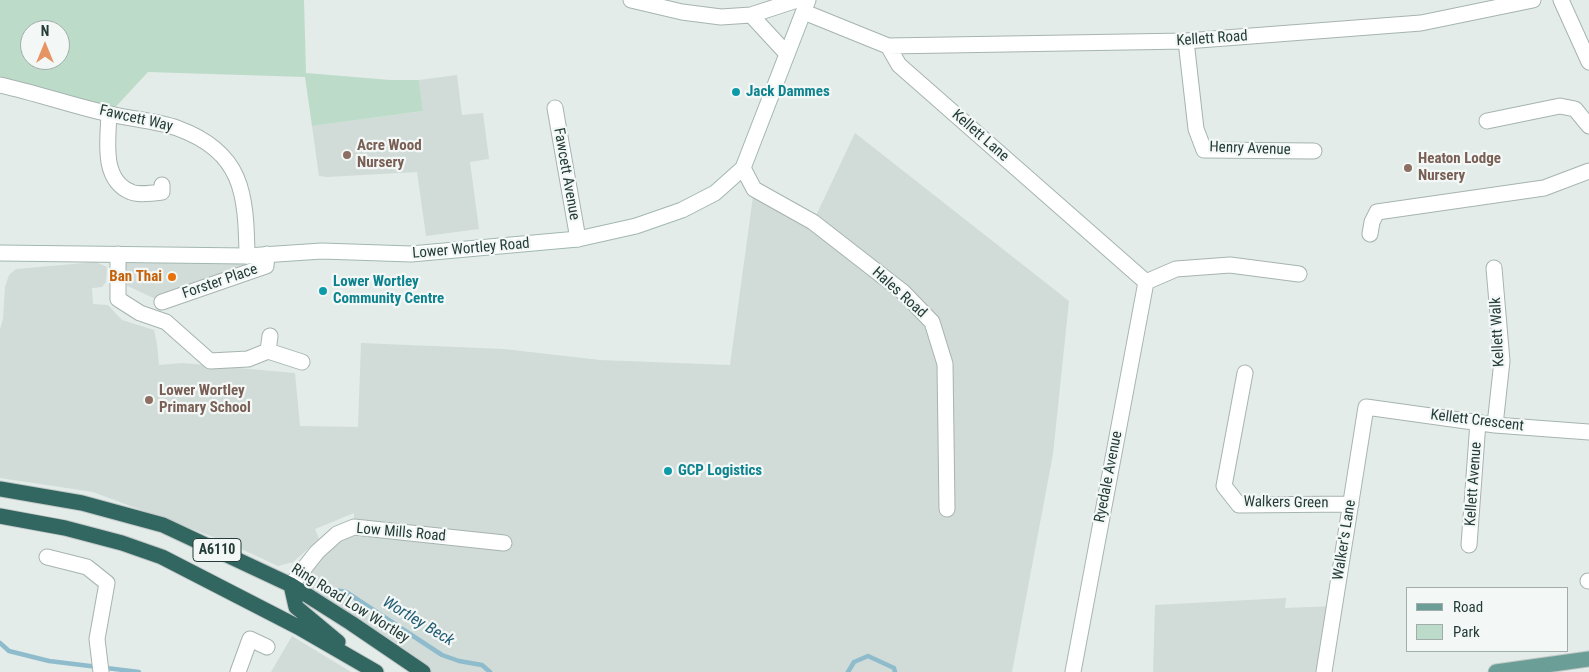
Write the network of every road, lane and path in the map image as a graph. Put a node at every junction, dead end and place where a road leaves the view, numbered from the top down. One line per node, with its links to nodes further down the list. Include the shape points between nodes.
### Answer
1 (631, 0): 5 (street, via 721,17)
2 (1532, 0): 6 (street, Kellett Road, via 1421,23)
3 (1561, 0): 9 (street)
4 (803, 4): 5 (street); 7 (street); 8 (street, Lower Wortley Road)
5 (751, 14): 8 (street)
6 (1186, 41): 7 (street, Kellett Road); 15 (street, Henry Avenue, via 1196,129 1204,150)
7 (888, 46): 27 (street, Kellett Lane, via 899,65)
8 (787, 54): 16 (street, Lower Wortley Road)
9 (1589, 62)
10 (0, 84): 12 (street, Fawcett Way)
11 (555, 108): 20 (street, Fawcett Avenue)
12 (109, 114): 18 (street, via 108,159 114,180 132,193 162,192); 24 (street, Fawcett Way, via 176,128 208,143 226,159 240,185 246,217)
13 (1487, 121): 14 (street, via 1560,106 1575,109)
14 (1589, 126)
15 (1314, 151)
16 (743, 168): 20 (street, Lower Wortley Road, via 715,193 682,210 636,226); 39 (street, Hales Road, via 754,189 813,222 903,292 932,322 945,364)
17 (1589, 171): 19 (street, via 1544,188 1377,212)
18 (162, 185)
19 (1370, 234)
20 (578, 239): 23 (street, Lower Wortley Road, via 411,254)
21 (0, 253): 22 (street, Lower Wortley Road)
22 (118, 254): 24 (street, Lower Wortley Road); 30 (street, via 118,299 140,313 166,322 210,361 248,359)
23 (267, 254): 24 (street, Lower Wortley Road); 28 (street, Forster Place, via 266,266)
24 (247, 256)
25 (1494, 268): 35 (street, Kellett Walk, via 1502,361)
26 (1299, 274): 27 (street, via 1230,265 1176,269)
27 (1146, 282): 51 (street, Ryedale Avenue)
28 (162, 302)
29 (270, 336): 30 (street)
30 (268, 352): 31 (street)
31 (302, 362)
32 (1245, 373): 38 (street, Walkers Green, via 1224,486 1239,505)
33 (1366, 407): 34 (street, Kellett Crescent); 38 (street, Walker's Lane)
34 (1478, 422): 35 (street, Kellett Crescent); 42 (street, Kellett Avenue)
35 (1495, 425): 36 (street, Kellett Crescent)
36 (1589, 432)
37 (0, 489): 44 (highway, Ring Road Low Wortley / A6110, via 82,503 163,524)
38 (1351, 504): 52 (street, Walker's Lane)
39 (947, 509)
40 (0, 516): 47 (highway, A6110, via 65,528 162,557)
41 (504, 543): 44 (street, Low Mills Road, via 354,527 337,534 317,552)
42 (1470, 545)
43 (47, 557): 48 (street, via 87,567 107,583 97,639)
44 (291, 585): 47 (highway, via 296,608); 50 (highway, Ring Road Low Wortley / A6110)
45 (267, 647): 49 (street, via 244,637)
46 (1589, 659): 53 (main road)
47 (375, 671)
48 (101, 672)
49 (238, 672)
50 (423, 672)
51 (1073, 672)
52 (1324, 672)
53 (1496, 672)

